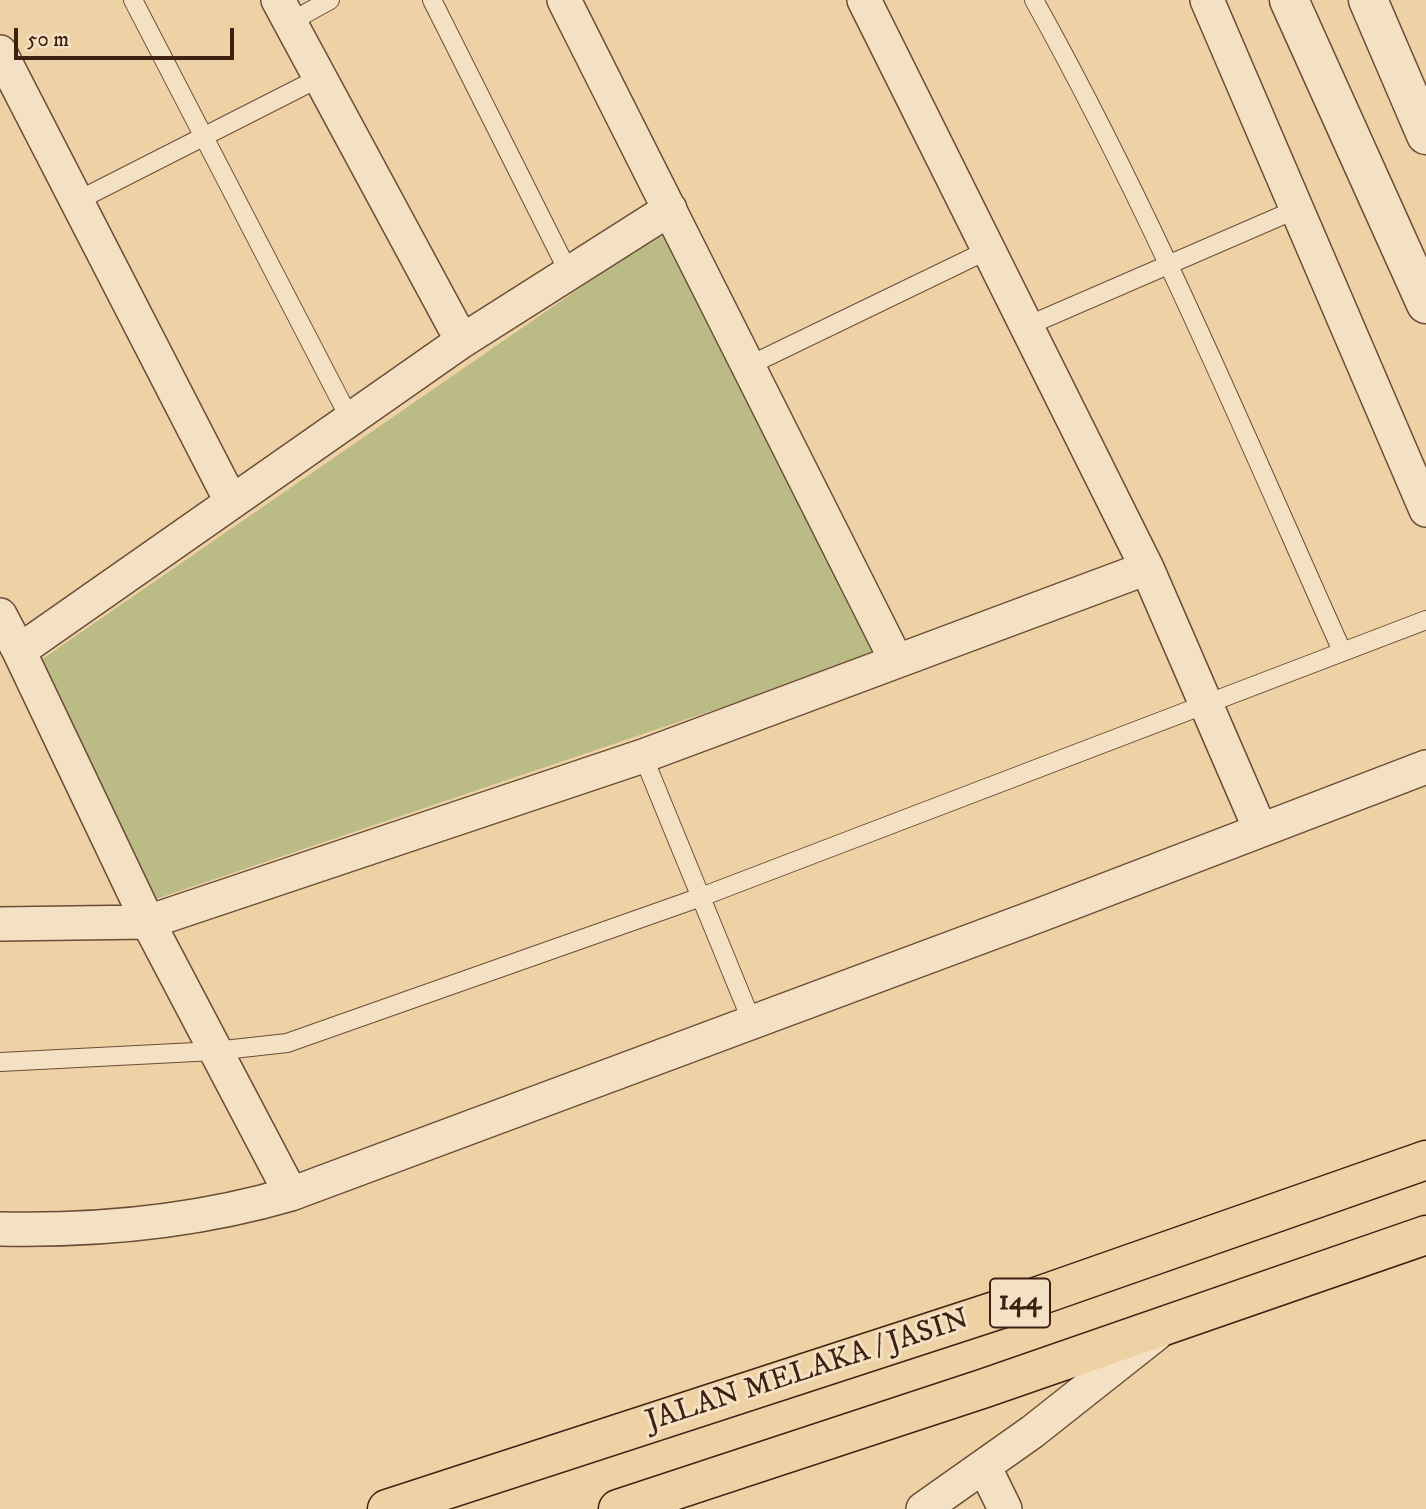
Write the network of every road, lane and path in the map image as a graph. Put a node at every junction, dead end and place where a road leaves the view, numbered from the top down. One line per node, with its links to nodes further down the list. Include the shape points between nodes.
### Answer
1 (133, 0): 14 (lane)
2 (330, 0): 10 (lane)
3 (432, 0): 21 (lane)
4 (564, 0): 16 (street)
5 (864, 0): 19 (street)
6 (1034, 0): 20 (lane)
7 (1207, 0): 17 (street)
8 (1289, 0): 18 (street)
9 (1368, 0): 13 (street)
10 (284, 11): 12 (street)
11 (0, 52): 15 (street)
12 (319, 78): 14 (lane); 24 (street)
13 (1426, 135)
14 (204, 136): 15 (lane); 26 (lane)
15 (77, 201): 27 (street)
16 (670, 209): 21 (street); 25 (street)
17 (1297, 209): 20 (lane); 28 (street)
18 (1413, 243): 22 (street)
19 (990, 249): 23 (street); 25 (lane)
20 (1169, 264): 23 (lane); 33 (lane)
21 (569, 273): 24 (street)
22 (1424, 294)
23 (1027, 326): 29 (street)
24 (462, 341): 26 (street)
25 (748, 366): 34 (street)
26 (350, 419): 27 (street)
27 (231, 502): 32 (street)
28 (1426, 510)
29 (1147, 568): 34 (street); 35 (street)
30 (0, 615): 32 (street)
31 (1426, 620): 33 (lane)
32 (19, 651): 40 (street)
33 (1342, 652): 35 (lane)
34 (895, 660): 36 (street)
35 (1206, 702): 38 (street); 39 (lane)
36 (643, 756): 39 (lane); 40 (street)
37 (1426, 767): 38 (street)
38 (1260, 829): 42 (street)
39 (701, 897): 42 (lane); 43 (lane, via 287,1043)
40 (148, 922): 41 (street); 43 (street)
41 (0, 924)
42 (752, 1022): 46 (street)
43 (215, 1051): 44 (lane); 46 (street)
44 (0, 1062)
45 (1426, 1160): 51 (main road, JALAN MELAKA / JASIN / 144, via 1007,1307)
46 (291, 1194): 47 (street, via 246,1207 102,1226)
47 (0, 1229)
48 (1426, 1235): 49 (main road, 144)
49 (1165, 1326): 50 (street); 52 (main road, 144)
50 (984, 1466): 53 (street); 54 (street)
51 (387, 1509)
52 (618, 1509)
53 (923, 1509)
54 (1006, 1509)

